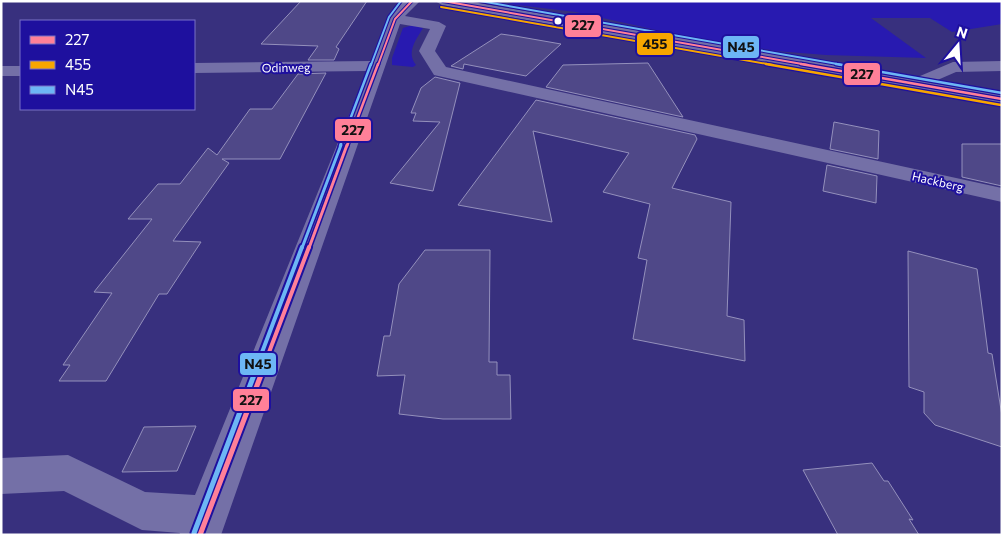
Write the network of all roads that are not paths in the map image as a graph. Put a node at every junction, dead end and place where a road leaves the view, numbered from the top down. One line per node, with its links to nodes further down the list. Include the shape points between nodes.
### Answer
1 (442, 1): 8 (main road)
2 (404, 10): 3 (street); 10 (street, Hackberg, via 439,26 427,51 440,71 796,148)
3 (379, 66): 5 (street, Odinweg); 12 (street)
4 (1002, 66): 8 (street, via 953,67)
5 (195, 68)
6 (20, 70): 7 (street)
7 (1, 71)
8 (919, 84): 9 (main road)
9 (1002, 99)
10 (1000, 200)
11 (1, 476): 12 (street, via 68,473 142,511)
12 (203, 525)

